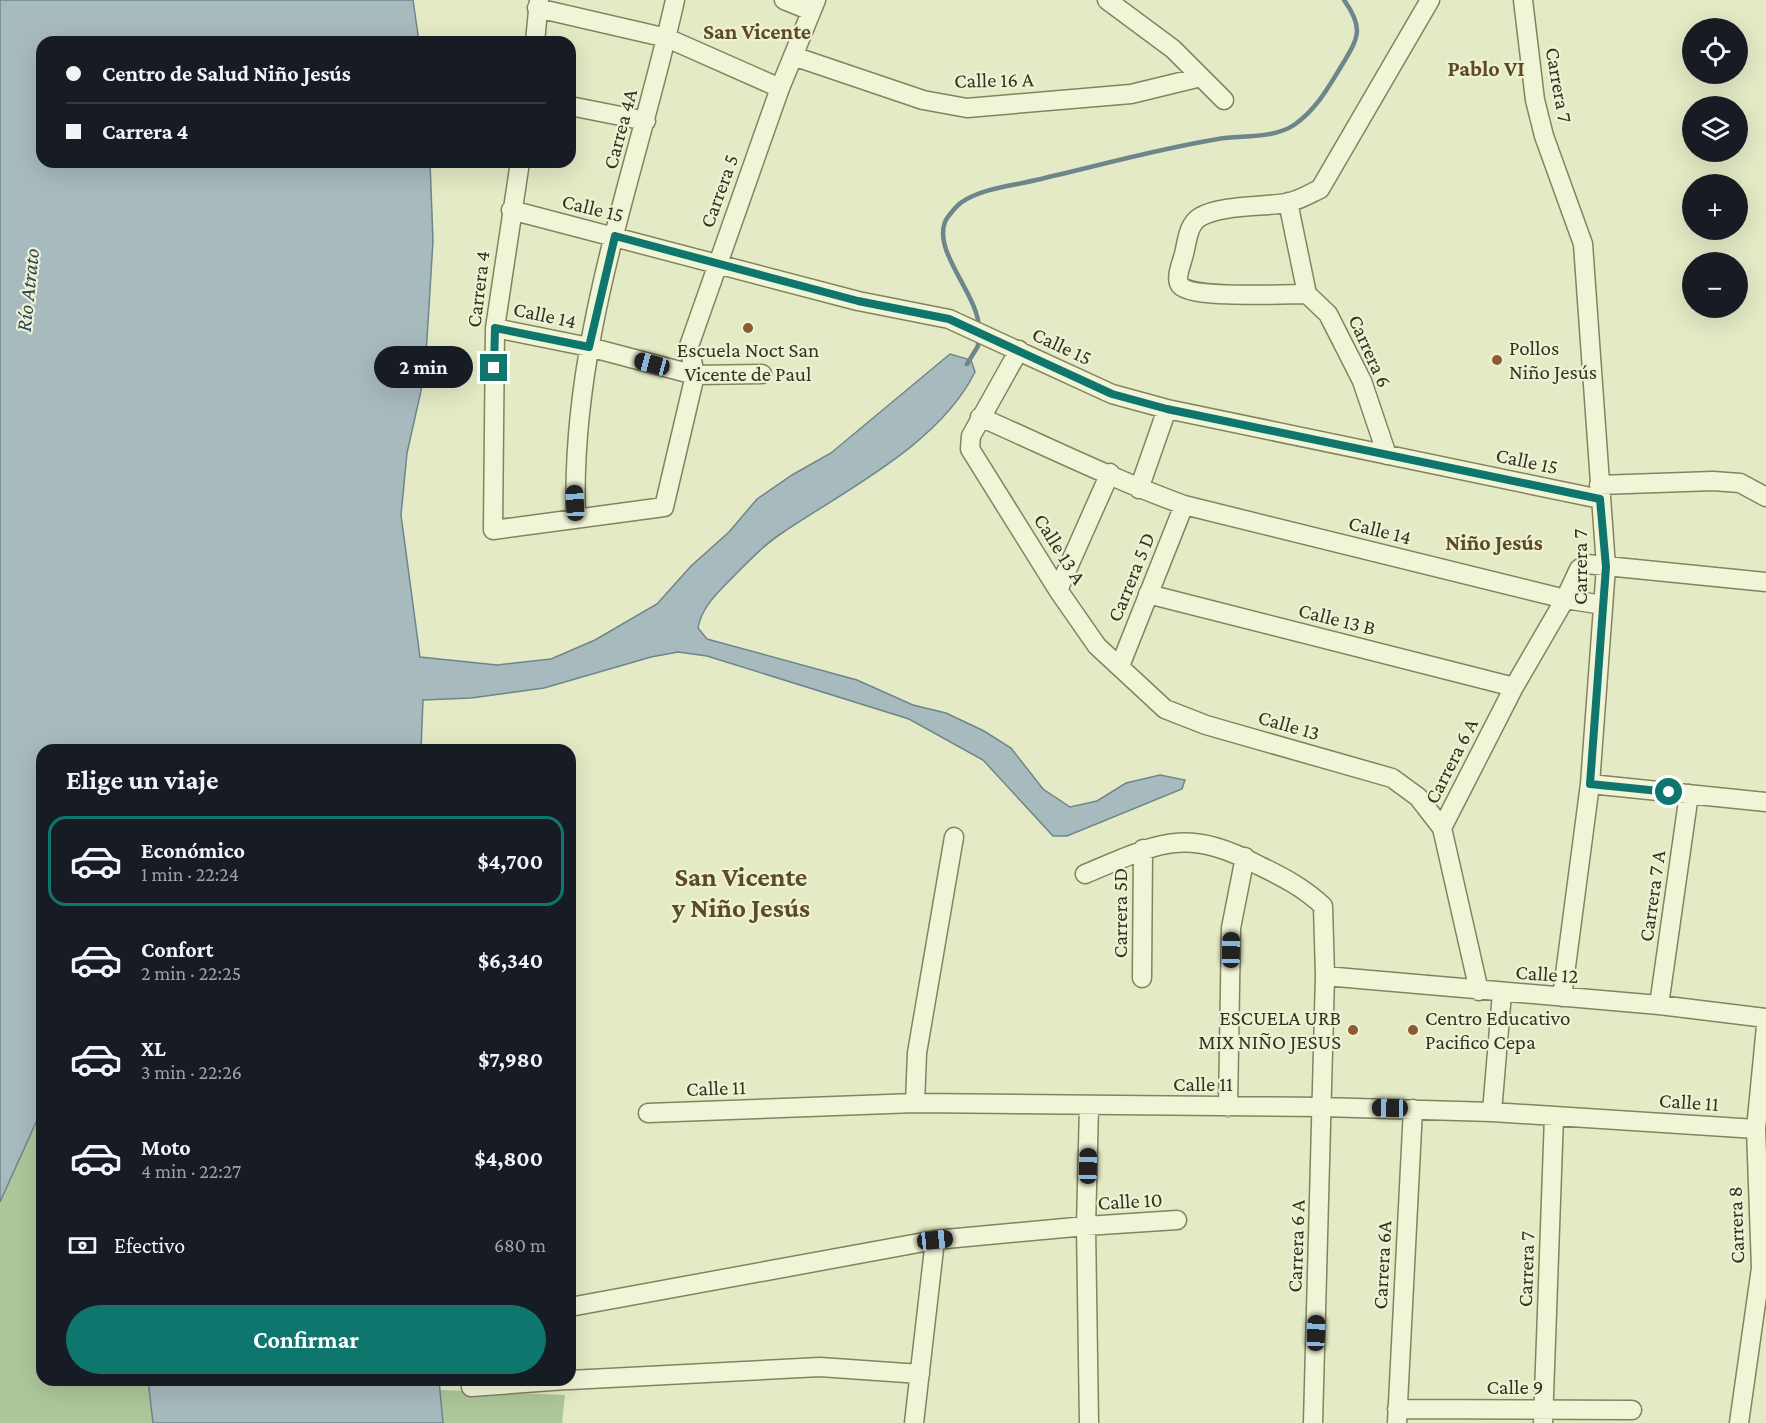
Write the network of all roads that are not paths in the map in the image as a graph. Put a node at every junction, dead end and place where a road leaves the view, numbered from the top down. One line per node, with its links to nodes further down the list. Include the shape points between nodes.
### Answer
1 (675, 0): 9 (street, Carrea 4A)
2 (784, 0): 7 (street)
3 (1107, 0): 11 (street, via 1173,49)
4 (1430, 0): 17 (street, via 1327,180 1320,189)
5 (1523, 0): 32 (street, Carrera 7, via 1535,100 1583,244)
6 (538, 4): 8 (street); 9 (street)
7 (814, 6): 10 (street, Carrera 5)
8 (535, 36)
9 (667, 39): 12 (street); 15 (street, Carrea 4A)
10 (793, 56): 11 (street, Calle 16 A, via 923,100 967,108 1131,94); 12 (street, Carrera 5)
11 (1201, 77): 13 (street)
12 (780, 88): 20 (street, Carrera 5)
13 (1224, 100)
14 (576, 107): 15 (street)
15 (645, 121): 19 (street, Carrea 4A)
16 (519, 168): 18 (street, Carrera 4)
17 (1288, 202): 21 (street); 21 (street, via 1212,212 1197,219 1190,229 1178,282 1193,291)
18 (511, 210): 19 (street, Calle 15); 22 (street, Carrera 4)
19 (615, 236): 20 (street, Calle 15); 23 (street, Carrea 4A)
20 (717, 263): 24 (street, Calle 15, via 858,301 949,319); 26 (street, Carrera 5, via 689,346)
21 (1306, 294): 29 (street, Carrera 6, via 1328,314 1358,372)
22 (495, 328): 23 (street, Calle 14); 35 (street, Carrera 4, via 493,530)
23 (589, 347): 26 (street, Calle 14); 35 (street, Carrea 4A, via 574,471)
24 (1019, 350): 27 (street, Calle 15, via 1112,394); 28 (street)
25 (762, 374): 26 (street, Calle 14)
26 (694, 375): 35 (street, Carrera 5, via 664,507)
27 (1167, 409): 29 (street, Calle 15); 31 (street)
28 (980, 417): 30 (street, Calle 14); 38 (street, Calle 13 A, via 970,449)
29 (1387, 455): 32 (street, Calle 15)
30 (1110, 473): 31 (street, Calle 14); 38 (street)
31 (1139, 489): 34 (street, Calle 14)
32 (1600, 492): 33 (street, Calle 15, via 1713,481 1740,483); 36 (street, Carrera 7)
33 (1766, 497)
34 (1184, 505): 39 (street, Carrera 5 D); 40 (street, Calle 14)
35 (576, 519)
36 (1606, 567): 37 (street); 40 (street, via 1582,566); 41 (street, Carrera 7)
37 (1766, 582)
38 (1058, 590): 42 (street, Calle 13 A, via 1097,646)
39 (1148, 594): 42 (street, Carrera 5 D); 43 (street, Calle 13 B)
40 (1565, 599): 41 (street, Calle 14); 43 (street, Carrera 6 A)
41 (1603, 605): 44 (street, Carrera 7)
42 (1120, 666): 47 (street, Calle 13, via 1165,709 1206,725 1392,777 1418,797)
43 (1514, 687): 47 (street, Carrera 6 A)
44 (1590, 784): 45 (street); 56 (street, Carrera 7)
45 (1689, 794): 46 (street); 57 (street, Carrera 7 A)
46 (1766, 802)
47 (1442, 828): 54 (street, Carrera 6 A)
48 (954, 837): 60 (street, via 917,1053)
49 (1143, 849): 50 (street, via 1188,841 1218,845); 51 (street); 53 (street, Carrera 5D)
50 (1245, 857): 52 (street, via 1295,884 1323,906); 62 (street, via 1231,928)
51 (1085, 874)
52 (1325, 976): 54 (street, Calle 12); 63 (street)
53 (1142, 978)
54 (1479, 992): 55 (street, Calle 12)
55 (1502, 993): 56 (street, Calle 12); 65 (street)
56 (1562, 997): 57 (street, Calle 12)
57 (1659, 1005): 58 (street, Calle 12)
58 (1766, 1018)
59 (1766, 1026): 68 (street, Carrera 8)
60 (915, 1103): 61 (street, Calle 11); 66 (street, Calle 11)
61 (1089, 1106): 62 (street, Calle 11); 70 (street)
62 (1228, 1107): 63 (street, Calle 11)
63 (1322, 1107): 64 (street, Calle 11); 83 (street, Carrera 6 A)
64 (1413, 1108): 65 (street, Calle 11); 79 (street, Carrera 6A)
65 (1492, 1112): 67 (street, Calle 11)
66 (648, 1113)
67 (1554, 1116): 68 (street, Calle 11); 80 (street, Carrera 7)
68 (1756, 1129): 72 (street, Carrera 8)
69 (1177, 1221): 70 (street, Calle 10)
70 (1086, 1226): 71 (street, Calle 10); 82 (street)
71 (935, 1240): 73 (street, Calle 10); 74 (street)
72 (1763, 1268): 84 (street, Carrera 8)
73 (576, 1306)
74 (920, 1374): 75 (street, via 820,1367); 81 (street)
75 (576, 1380)
76 (485, 1386): 77 (street)
77 (471, 1387)
78 (1632, 1410): 80 (street, Calle 9)
79 (1397, 1416): 80 (street, Calle 9)
80 (1544, 1416)
81 (914, 1423)
82 (1089, 1423)
83 (1313, 1423)
84 (1740, 1423)

